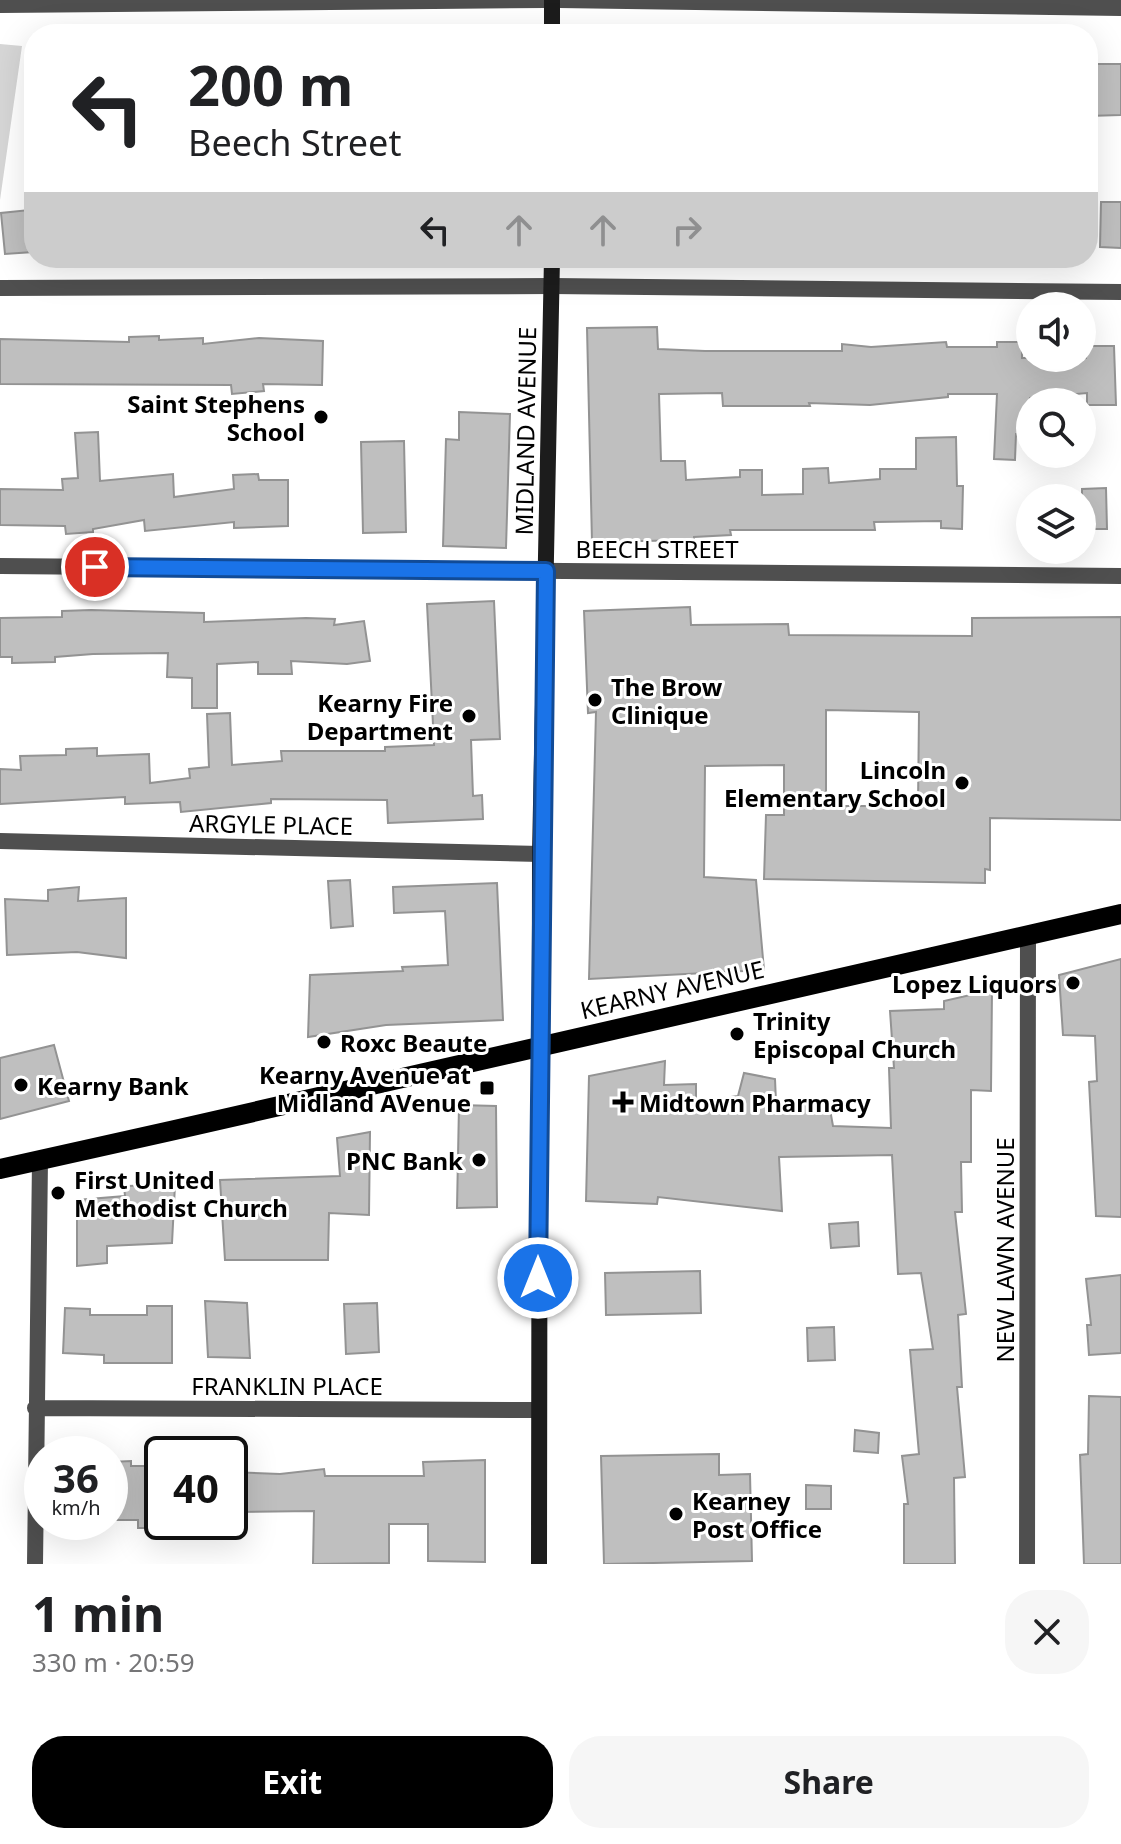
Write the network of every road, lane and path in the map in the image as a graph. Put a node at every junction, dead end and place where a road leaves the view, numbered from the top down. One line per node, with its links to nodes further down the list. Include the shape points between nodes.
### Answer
1 (545, 0): 4 (street)
2 (552, 0): 6 (street)
3 (559, 0): 5 (street)
4 (0, 5)
5 (1121, 8)
6 (552, 24)
7 (552, 268): 8 (street, MIDLAND AVENUE)
8 (552, 286): 9 (street); 10 (street); 12 (street, MIDLAND AVENUE)
9 (0, 288)
10 (1121, 292)
11 (0, 566): 12 (street, BEECH STREET)
12 (546, 571): 13 (street, BEECH STREET); 15 (street, MIDLAND AVENUE)
13 (1121, 576)
14 (0, 841): 15 (street, ARGYLE PLACE)
15 (540, 854): 18 (street, MIDLAND AVENUE)
16 (1121, 914): 17 (main road, KEARNY AVENUE)
17 (1028, 936): 18 (main road, KEARNY AVENUE); 25 (street, NEW LAWN AVENUE)
18 (543, 1045): 19 (main road, KEARNY AVENUE, via 421,1077); 22 (street, MIDLAND AVENUE)
19 (40, 1160): 20 (main road, KEARNY AVENUE); 21 (street)
20 (0, 1169)
21 (35, 1408): 22 (street, FRANKLIN PLACE); 23 (street)
22 (539, 1410): 24 (street, MIDLAND AVENUE)
23 (35, 1564)
24 (539, 1564)
25 (1027, 1564)

